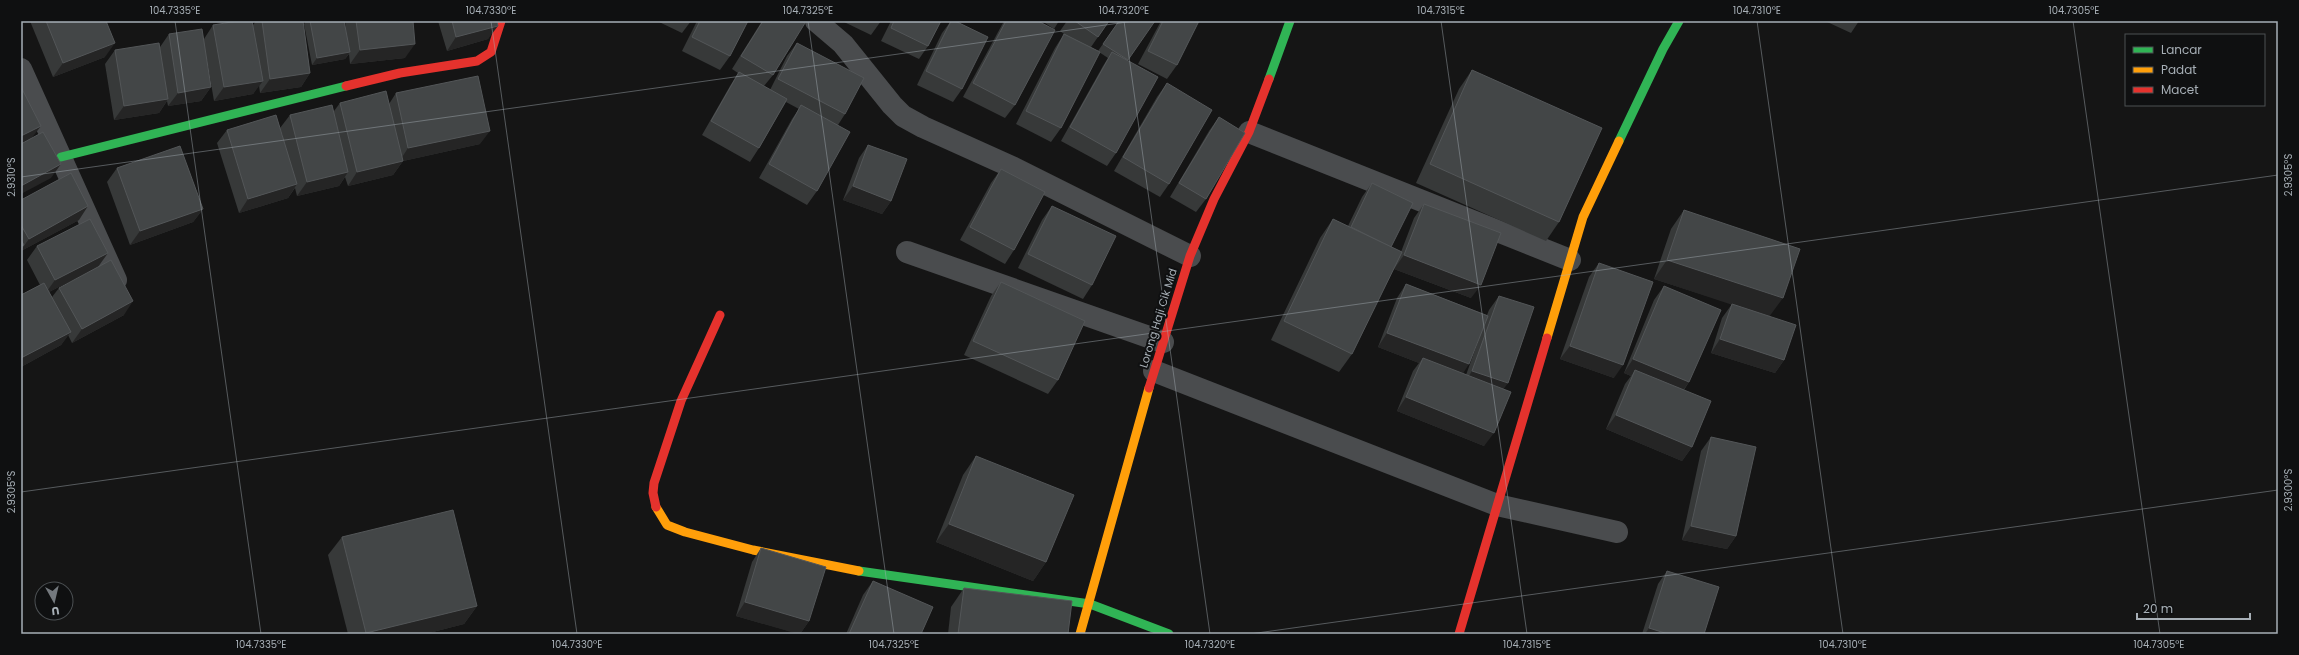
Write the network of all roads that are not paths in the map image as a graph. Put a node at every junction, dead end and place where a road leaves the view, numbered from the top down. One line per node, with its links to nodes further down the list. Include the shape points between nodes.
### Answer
1 (501, 21): 7 (street, via 491,52 477,61 400,72)
2 (816, 21): 9 (street, via 843,44 903,116)
3 (1290, 21): 6 (street, Lorong Haji Cik Mid)
4 (1679, 21): 10 (street, via 1663,49 1583,217)
5 (21, 69): 7 (street)
6 (1249, 132): 9 (street, Lorong Haji Cik Mid, via 1214,199); 10 (street)
7 (61, 157): 11 (street)
8 (907, 252): 13 (street)
9 (1190, 256): 13 (street, Lorong Haji Cik Mid)
10 (1570, 260): 15 (street)
11 (116, 280)
12 (720, 315): 17 (street, via 682,401 654,483 653,493 658,510 667,525 753,550 881,576)
13 (1163, 342): 14 (street, Lorong Haji Cik Mid)
14 (1154, 371): 15 (street); 17 (street, Lorong Haji Cik Mid)
15 (1497, 505): 16 (street); 20 (street)
16 (1617, 532)
17 (1090, 604): 18 (street, Lorong Haji Cik Mid); 19 (street)
18 (1080, 634)
19 (1169, 634)
20 (1459, 634)

